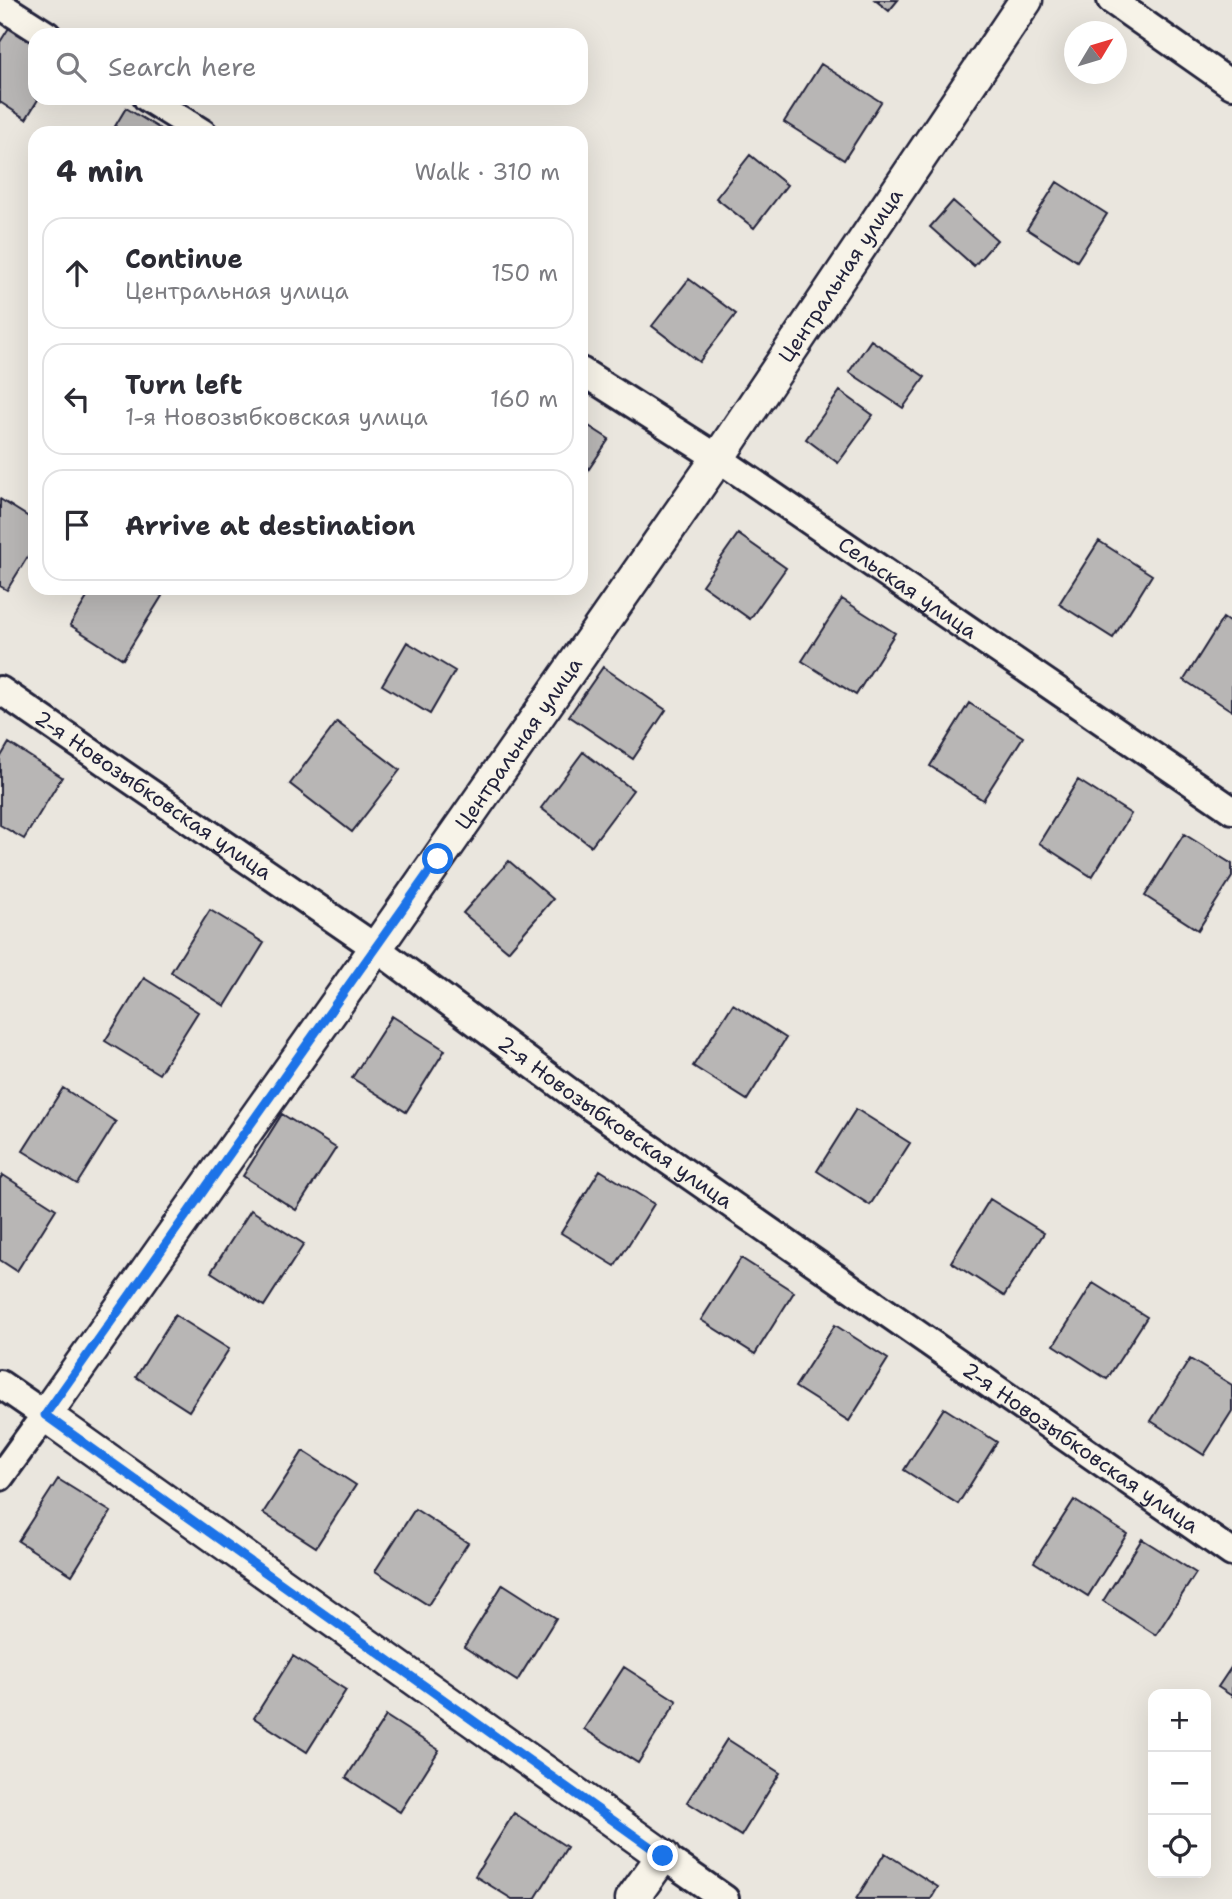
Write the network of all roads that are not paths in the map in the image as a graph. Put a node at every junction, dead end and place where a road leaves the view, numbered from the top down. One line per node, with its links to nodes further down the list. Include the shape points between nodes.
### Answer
1 (1026, 0): 9 (street, Центральная улица)
2 (1111, 0): 5 (street)
3 (0, 5): 4 (street)
4 (36, 28)
5 (1232, 85)
6 (158, 105): 7 (street)
7 (191, 126)
8 (588, 375): 9 (street, Сельская улица)
9 (718, 458): 11 (street, Сельская улица); 12 (street, Центральная улица)
10 (0, 690): 12 (street, 2-я Новозыбковская улица)
11 (1232, 810)
12 (376, 948): 14 (street, Центральная улица); 16 (street, 2-я Новозыбковская улица, via 571,1093)
13 (0, 1384): 14 (street)
14 (45, 1415): 15 (street, Центральная улица); 17 (street)
15 (0, 1477)
16 (1232, 1553)
17 (663, 1856): 18 (street); 19 (street)
18 (632, 1899)
19 (725, 1899)

